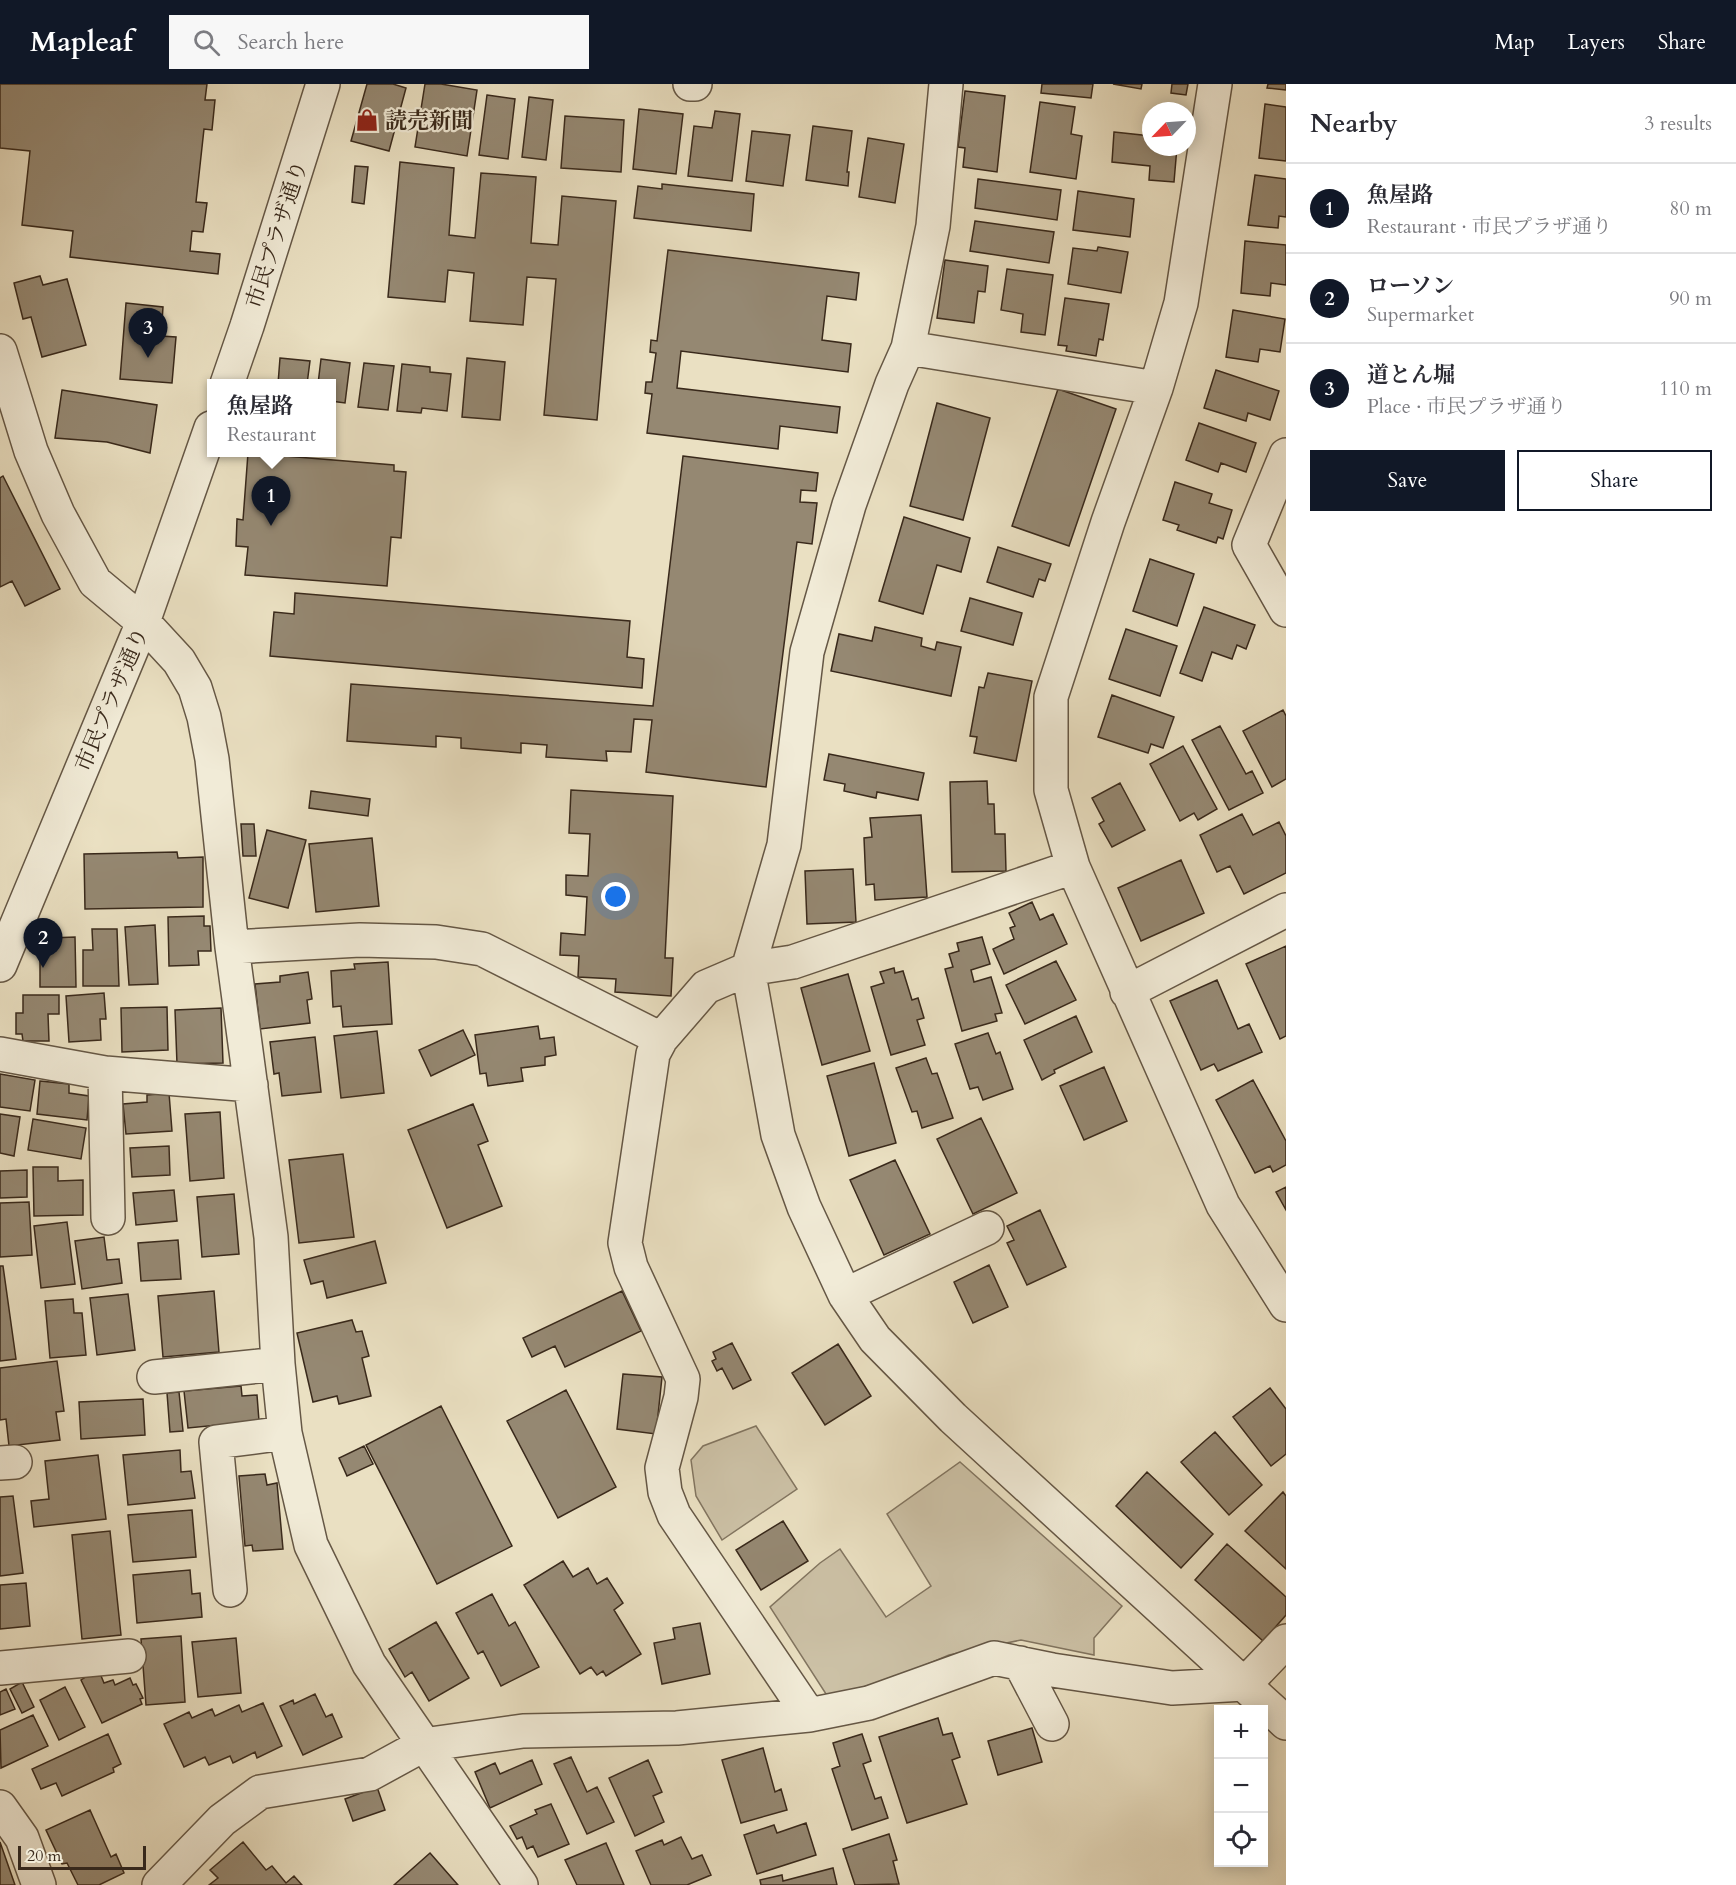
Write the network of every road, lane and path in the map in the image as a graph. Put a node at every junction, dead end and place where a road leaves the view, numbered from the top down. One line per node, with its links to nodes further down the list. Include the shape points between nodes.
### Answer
1 (323, 84): 6 (street, 市民プラザ通り)
2 (946, 84): 4 (street, via 933,226)
3 (1215, 84): 7 (street, via 1181,303)
4 (908, 348): 7 (street); 16 (street, via 849,505 807,652 784,846)
5 (0, 351): 11 (street, via 31,450 58,514 95,582)
6 (229, 379)
7 (1156, 388): 12 (street, via 1051,697 1051,790)
8 (207, 439): 11 (street, 市民プラザ通り)
9 (1286, 456): 10 (street, via 1249,545)
10 (1286, 610)
11 (143, 622): 14 (street, via 180,661 195,688 204,717); 15 (street, 市民プラザ通り)
12 (1073, 867): 16 (street, via 793,962); 17 (street)
13 (1286, 910): 17 (street)
14 (232, 947): 18 (street, via 360,940 482,948); 21 (street)
15 (0, 965)
16 (748, 969): 18 (street, via 706,987); 24 (street, via 778,1136 804,1207)
17 (1127, 992): 25 (street, via 1223,1205)
18 (661, 1039): 35 (street, via 653,1054 626,1244 631,1268 683,1379 662,1468 665,1492 674,1515)
19 (0, 1054): 20 (street)
20 (105, 1073): 21 (street); 22 (street)
21 (250, 1085): 26 (street, via 271,1237)
22 (108, 1218)
23 (987, 1228): 24 (street)
24 (845, 1295): 34 (street, via 875,1339 953,1418)
25 (1286, 1305)
26 (278, 1364): 27 (street); 28 (street)
27 (154, 1377)
28 (285, 1433): 29 (street, via 216,1442); 38 (street, via 311,1545 369,1664)
29 (230, 1590)
30 (1286, 1641): 34 (street)
31 (129, 1656): 33 (street)
32 (1020, 1663): 34 (street, via 1172,1688); 35 (street, via 994,1658 869,1703); 37 (street)
33 (0, 1668)
34 (1245, 1684): 36 (street)
35 (809, 1715): 38 (street, via 677,1728 523,1731)
36 (1286, 1723)
37 (1052, 1724)
38 (423, 1745): 41 (street, via 370,1774 260,1792 222,1820); 42 (street)
39 (0, 1807): 40 (street, via 22,1838)
40 (39, 1885)
41 (159, 1885)
42 (521, 1885)

